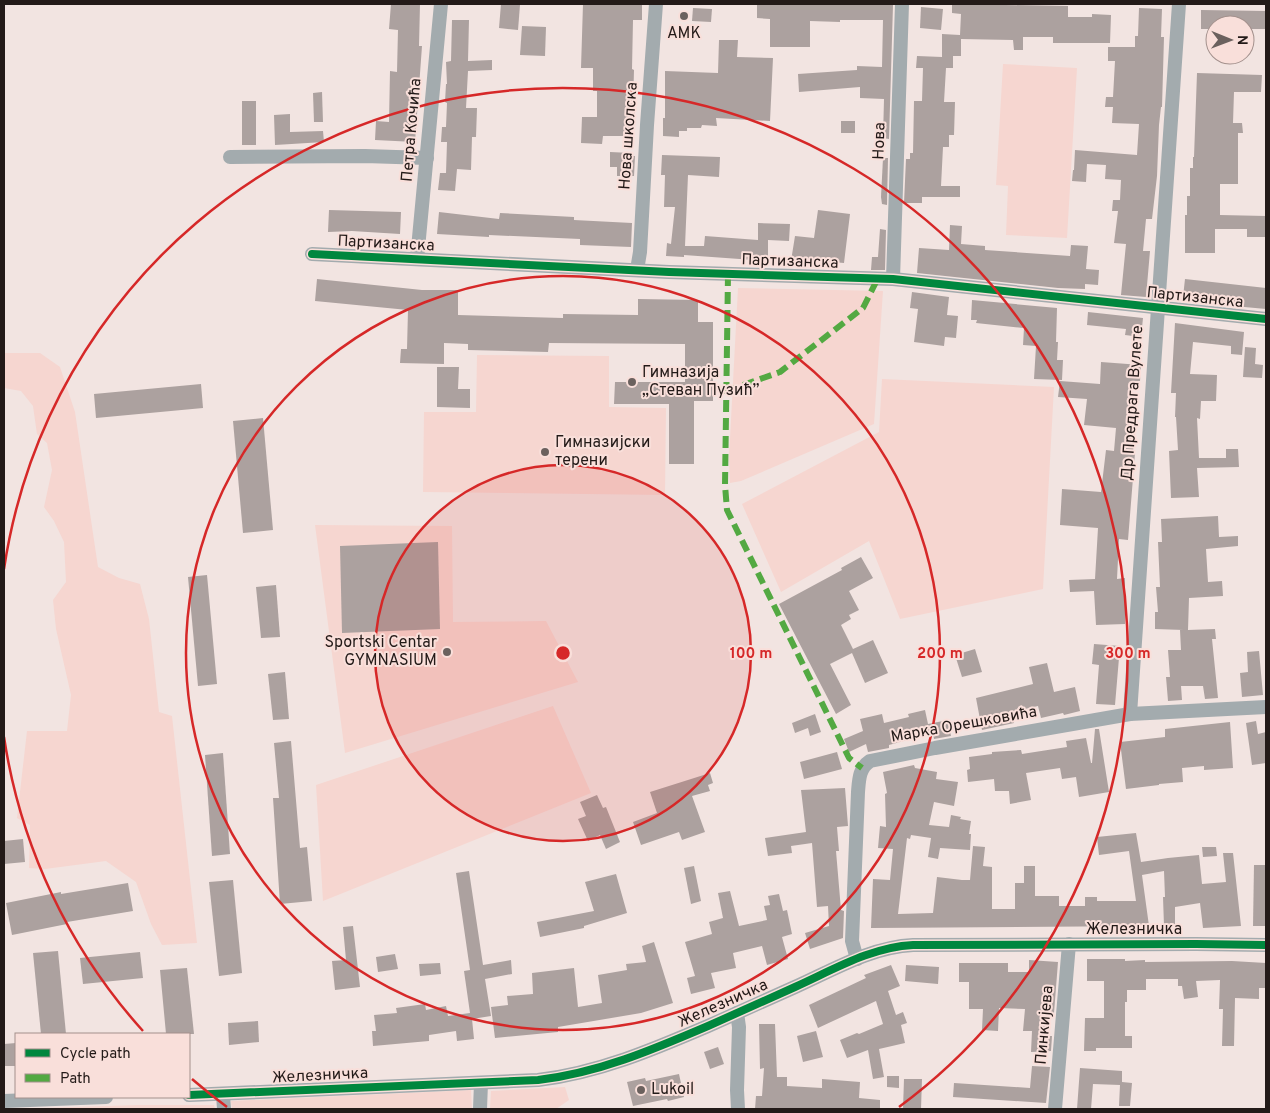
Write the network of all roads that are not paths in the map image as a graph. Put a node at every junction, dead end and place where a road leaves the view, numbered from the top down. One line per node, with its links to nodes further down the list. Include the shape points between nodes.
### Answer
1 (441, 4): 6 (street, Петра Кочића)
2 (656, 4): 9 (street, Нова школска)
3 (902, 4): 10 (street, Нова)
4 (1179, 4): 11 (street, Др Предрага Вулете)
5 (230, 157): 6 (street)
6 (427, 158): 8 (street, Петра Кочића)
7 (312, 254): 8 (street, Партизанска)
8 (417, 259): 9 (street, Партизанска)
9 (637, 270): 10 (street, Партизанска)
10 (893, 279): 11 (street, Партизанска)
11 (1157, 307): 12 (street, Партизанска); 14 (street, Др Предрага Вулете)
12 (1266, 319)
13 (1266, 707): 14 (street, Марка Орешковића)
14 (1130, 714): 17 (street, Марка Орешковића, via 876,759 866,764 860,774 858,792 852,941)
15 (1069, 944): 16 (street, Железничка); 17 (street, Железничка, via 905,945 885,948); 27 (street, Пинкијева)
16 (1266, 945)
17 (857, 959): 18 (street, Железничка)
18 (737, 1013): 19 (street, Железничка, via 606,1067 563,1077); 26 (street)
19 (481, 1083): 21 (street, Железничка); 25 (street)
20 (190, 1095): 21 (street, Железничка)
21 (222, 1095): 24 (street)
22 (80, 1098): 23 (street)
23 (4, 1101)
24 (224, 1109)
25 (480, 1109)
26 (738, 1109)
27 (1056, 1109)

